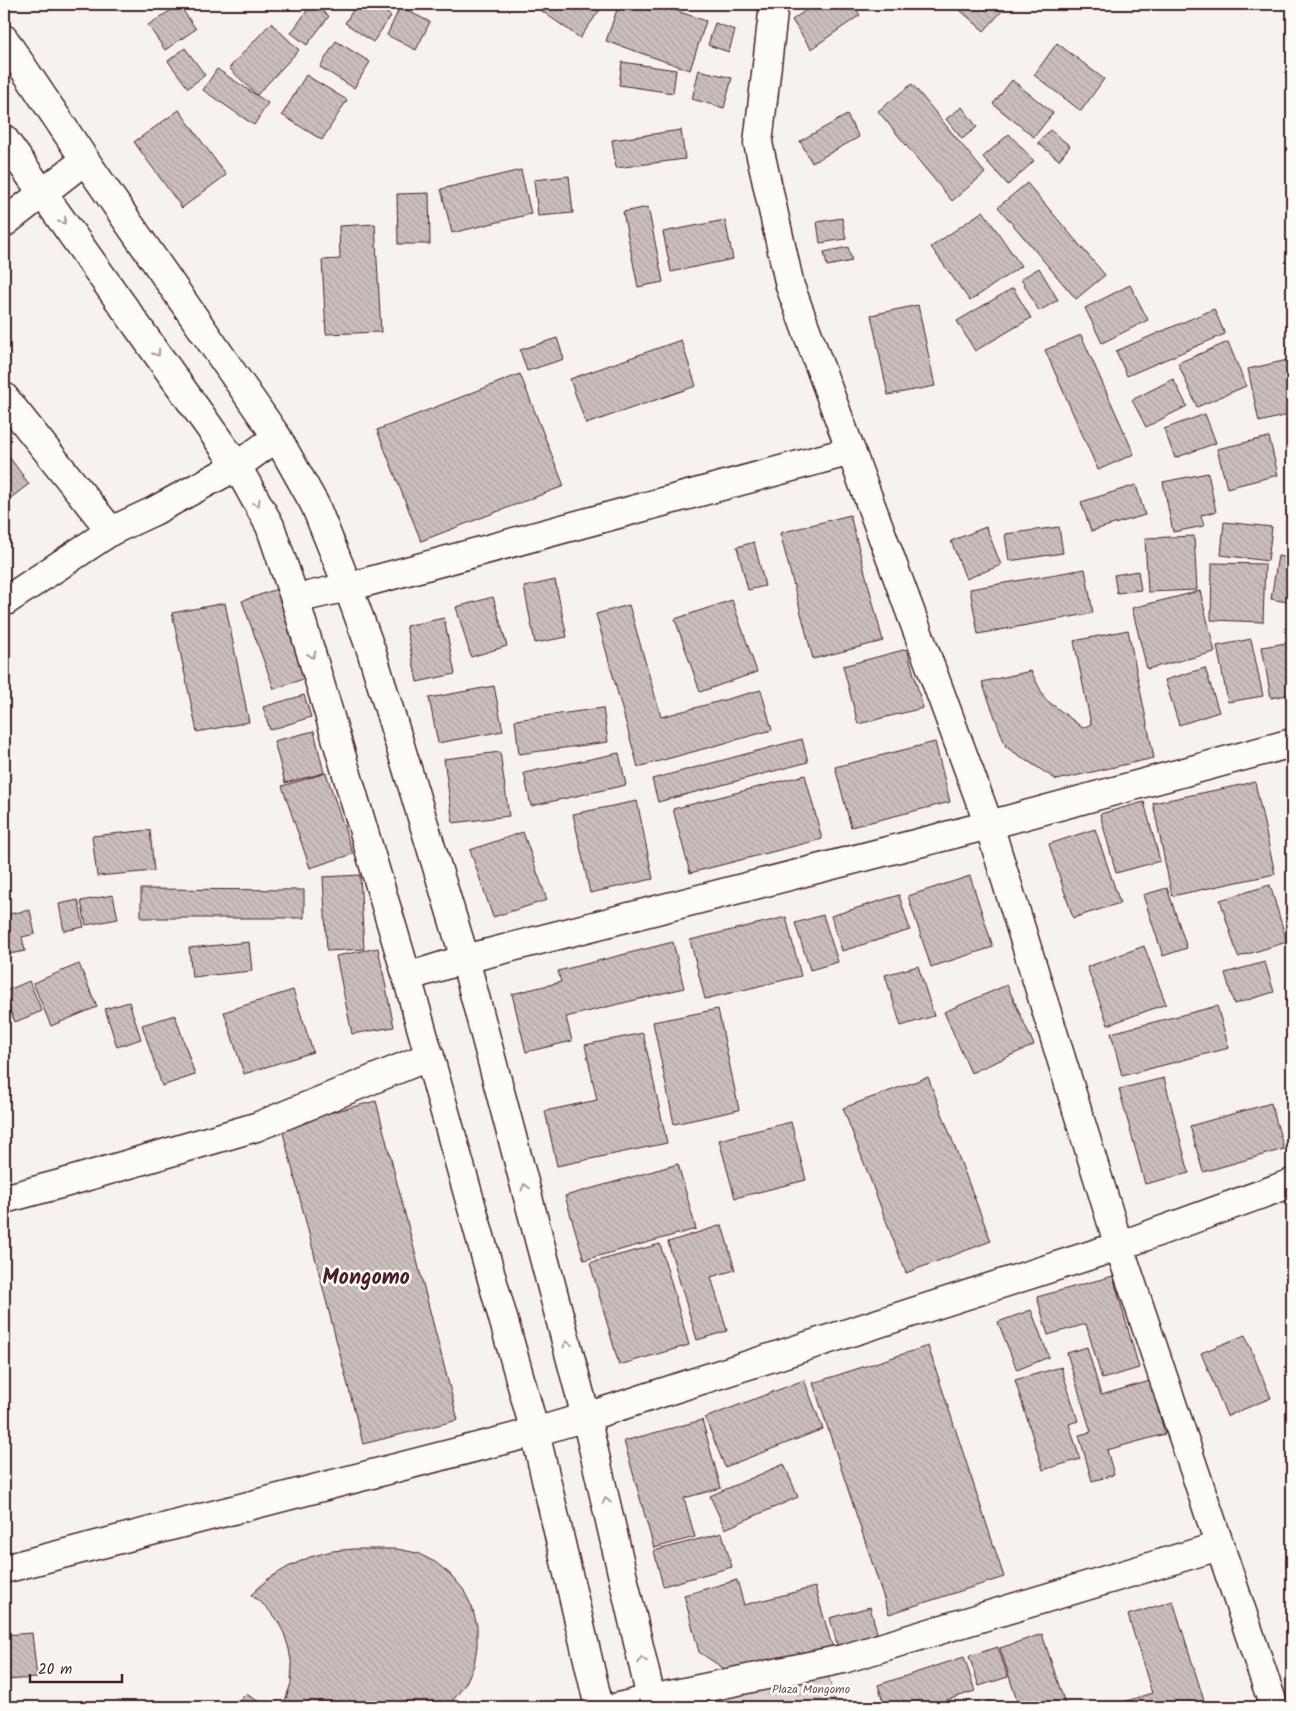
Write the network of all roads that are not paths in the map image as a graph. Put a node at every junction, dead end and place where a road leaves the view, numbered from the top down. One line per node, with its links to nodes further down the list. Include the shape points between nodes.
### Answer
1 (774, 4): 9 (street, via 758,143 790,286)
2 (4, 39): 4 (street)
3 (4, 139): 5 (street)
4 (85, 160): 5 (street); 8 (street)
5 (44, 193): 6 (street); 10 (street, one-way to 10)
6 (4, 223)
7 (4, 397): 11 (street)
8 (277, 437): 10 (street); 12 (street, via 316,505)
9 (851, 451): 12 (street); 16 (street)
10 (236, 466): 11 (street); 13 (street, one-way to 13, via 270,526)
11 (111, 532): 14 (street)
12 (348, 588): 13 (street); 17 (street, via 371,650)
13 (295, 599): 18 (street, one-way to 18)
14 (4, 602)
15 (1292, 743): 16 (street)
16 (989, 825): 17 (street); 22 (street)
17 (465, 959): 18 (street); 23 (street, one-way to 17)
18 (407, 977): 19 (street)
19 (430, 1056): 21 (street, via 256,1127); 24 (street)
20 (1292, 1183): 22 (street)
21 (4, 1199)
22 (1119, 1246): 23 (street); 25 (street)
23 (586, 1417): 24 (street); 27 (street, one-way to 23)
24 (535, 1432): 26 (street); 28 (street)
25 (1219, 1546): 27 (street, via 843,1658); 30 (street)
26 (4, 1569)
27 (652, 1703): 29 (street)
28 (599, 1707)
29 (618, 1707)
30 (1274, 1707)

